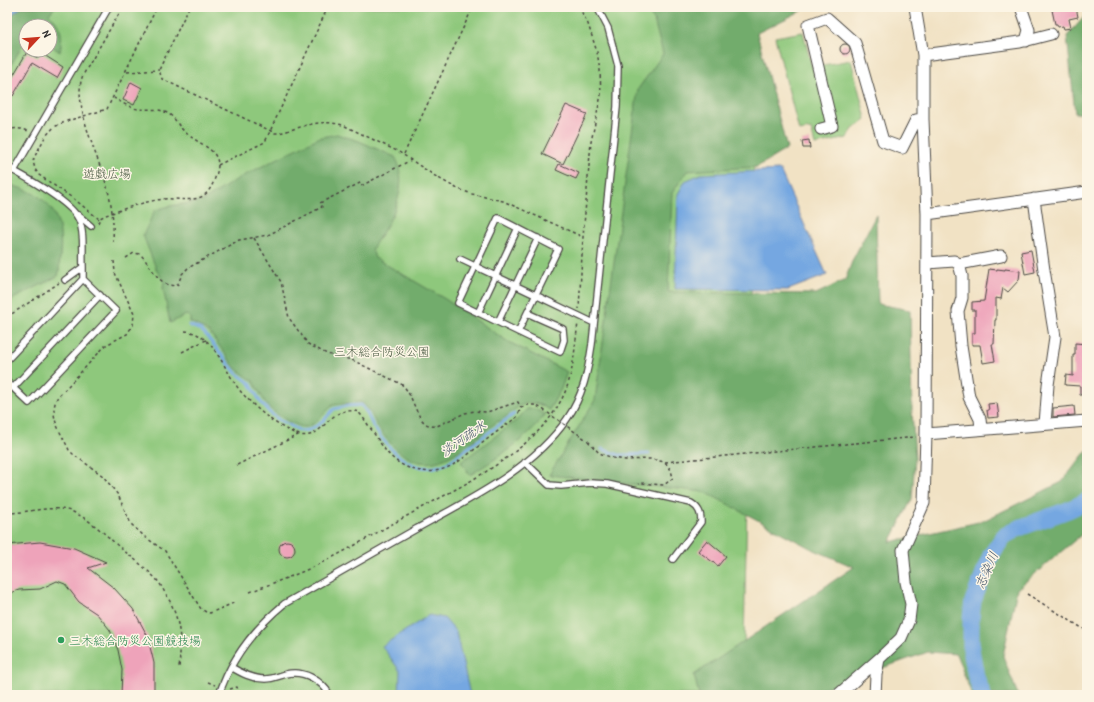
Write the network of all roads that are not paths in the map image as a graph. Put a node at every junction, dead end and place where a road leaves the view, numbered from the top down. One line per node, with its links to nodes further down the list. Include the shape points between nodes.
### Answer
1 (109, 7): 11 (lane)
2 (596, 7): 34 (lane, via 608,28 618,66 617,107)
3 (915, 7): 7 (street)
4 (1021, 7): 6 (street, via 1029,30)
5 (1051, 34): 6 (street)
6 (1026, 41): 7 (street)
7 (923, 55): 8 (street)
8 (924, 119): 9 (street, via 916,120 902,148 884,141 855,43 827,18 808,25 832,126); 15 (street)
9 (821, 129)
10 (7, 167): 11 (lane)
11 (14, 171): 14 (lane)
12 (1087, 192): 13 (street)
13 (1034, 199): 15 (street); 40 (street, via 1055,337 1048,385)
14 (73, 211): 16 (lane); 23 (lane, via 79,219 82,232)
15 (927, 214): 21 (street)
16 (91, 226)
17 (518, 228): 18 (lane); 24 (lane, via 498,218); 25 (lane)
18 (538, 238): 28 (lane); 30 (lane, via 558,249)
19 (1001, 256): 22 (street)
20 (460, 259): 24 (lane)
21 (927, 264): 22 (street, via 954,261); 42 (street)
22 (959, 264): 41 (street, via 962,276 962,298 958,311 961,346 968,397 980,419)
23 (83, 267): 26 (lane); 27 (lane)
24 (475, 267): 25 (lane); 31 (lane, via 458,303)
25 (495, 276): 28 (lane); 31 (lane)
26 (83, 279): 29 (lane); 36 (lane)
27 (65, 280)
28 (515, 286): 30 (lane); 33 (lane)
29 (100, 295): 38 (lane); 38 (lane, via 116,311 29,403)
30 (535, 295): 32 (lane); 34 (lane)
31 (478, 313): 33 (lane)
32 (527, 313): 35 (lane); 35 (lane, via 564,329 560,352)
33 (498, 322): 35 (lane)
34 (594, 323): 43 (lane, via 588,366 578,399 556,434)
35 (518, 332)
36 (7, 360)
37 (7, 382): 38 (lane)
38 (13, 388)
39 (1086, 421): 40 (street)
40 (1046, 424): 41 (street)
41 (981, 429): 42 (street)
42 (926, 434): 45 (street, via 924,503 903,550 911,604 909,620 901,638)
43 (525, 462): 44 (lane, via 549,485 607,484 691,503 699,511 700,522); 46 (lane, via 465,502 284,604 254,632)
44 (673, 559)
45 (879, 659): 49 (street); 50 (street)
46 (231, 667): 47 (lane); 48 (lane, via 262,679 292,673 304,675 318,681)
47 (219, 695)
48 (330, 695)
49 (838, 695)
50 (875, 695)

